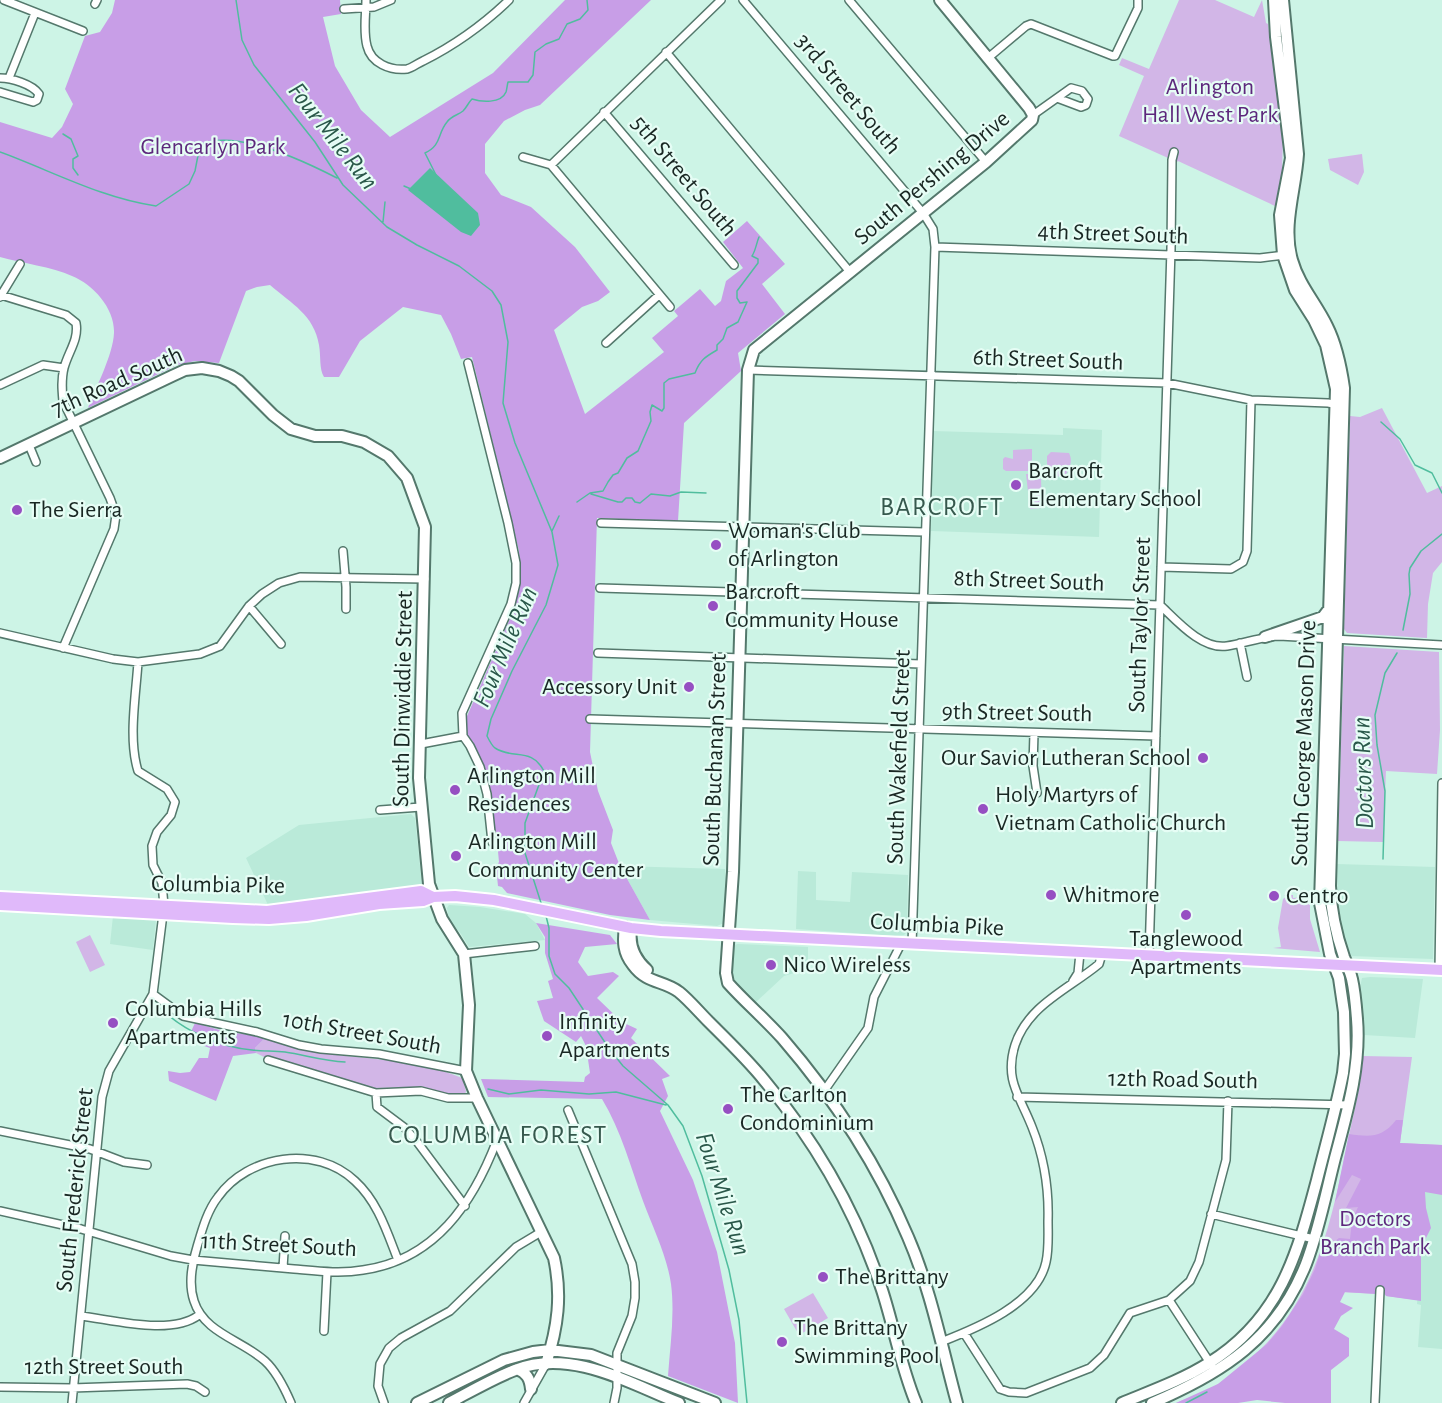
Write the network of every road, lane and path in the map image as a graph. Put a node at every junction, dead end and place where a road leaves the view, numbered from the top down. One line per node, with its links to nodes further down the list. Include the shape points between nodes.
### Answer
1 (4, 0): 14 (street)
2 (366, 0): 12 (street)
3 (391, 0): 12 (street)
4 (509, 0): 12 (street, via 476,29 408,69 390,68 376,61 367,47)
5 (721, 0): 16 (street)
6 (743, 0): 28 (street, 3rd Street South)
7 (849, 0): 26 (street)
8 (940, 0): 17 (main road, South Pershing Drive)
9 (1138, 0): 17 (street, via 1138,8 1113,56 1031,24)
10 (1274, 0): 31 (main road, South George Mason Drive, via 1291,159 1280,215)
11 (1283, 0): 31 (main road, South George Mason Drive, via 1298,154)
12 (366, 8): 13 (street)
13 (344, 9)
14 (35, 13): 15 (street); 19 (street)
15 (83, 31)
16 (666, 52): 22 (street); 34 (street)
17 (988, 58): 23 (main road, South Pershing Drive)
18 (0, 78): 19 (street)
19 (9, 78): 20 (street, via 35,89 39,94 37,100)
20 (0, 93)
21 (1057, 98): 23 (street)
22 (604, 112): 27 (street); 33 (street, 5th Street South)
23 (1033, 115): 26 (main road, South Pershing Drive, via 1031,123)
24 (1174, 152): 30 (street, South Taylor Street)
25 (524, 157): 27 (street)
26 (986, 162): 28 (main road, South Pershing Drive)
27 (551, 165): 35 (street)
28 (923, 213): 29 (street, South Wakefield Street, via 933,229); 34 (main road, South Pershing Drive)
29 (935, 247): 30 (street, 4th Street South); 42 (street, South Wakefield Street)
30 (1171, 255): 31 (street, 4th Street South); 43 (street, South Taylor Street)
31 (1287, 255): 46 (main road, South George Mason Drive, via 1295,290 1326,345)
32 (20, 264): 36 (street)
33 (734, 265)
34 (850, 272): 41 (main road, South Pershing Drive, via 754,350)
35 (659, 295): 37 (street); 38 (street)
36 (1, 296): 40 (street, via 66,315 76,323 77,333)
37 (670, 307)
38 (606, 343)
39 (468, 363): 82 (street, via 508,523 516,583 512,604 462,713)
40 (64, 368): 44 (street, via 43,365); 47 (street, via 63,402)
41 (748, 370): 42 (street, 6th Street South); 53 (main road, South Buchanan Street)
42 (930, 375): 43 (street, 6th Street South); 54 (street, South Wakefield Street)
43 (1167, 383): 45 (street, 6th Street South); 56 (street, South Taylor Street)
44 (0, 385)
45 (1251, 400): 46 (street, 6th Street South); 56 (street, via 1247,551 1243,562 1231,569)
46 (1340, 406): 65 (main road, South George Mason Drive); 68 (main road, South George Mason Drive)
47 (74, 423): 48 (main road, 7th Road South); 51 (main road, 7th Road South, via 185,370 219,370 239,381 291,429 315,436 359,440 388,456 407,478); 72 (street, via 116,515 114,529)
48 (29, 445): 49 (main road, 7th Road South); 50 (street)
49 (0, 458)
50 (36, 462)
51 (417, 503): 58 (main road, South Dinwiddie Street, via 426,527)
52 (601, 523): 53 (street)
53 (742, 527): 54 (street); 60 (main road, South Buchanan Street)
54 (924, 532): 61 (street, South Wakefield Street)
55 (343, 551): 57 (street)
56 (1161, 567): 62 (street, South Taylor Street)
57 (345, 578): 58 (street); 63 (street, via 289,579); 64 (street)
58 (425, 579): 84 (main road, South Dinwiddie Street)
59 (600, 588): 60 (street, 8th Street South)
60 (740, 592): 61 (street, 8th Street South); 74 (main road, South Buchanan Street)
61 (923, 598): 62 (street, 8th Street South); 76 (street, South Wakefield Street)
62 (1160, 605): 69 (street, via 1203,641 1219,647); 83 (street, South Taylor Street)
63 (249, 606): 70 (street); 75 (street, via 220,646 201,654)
64 (346, 609)
65 (1329, 609): 67 (main road, via 1323,616); 68 (main road, South George Mason Drive)
66 (0, 633): 72 (street)
67 (1265, 637): 68 (street); 69 (street)
68 (1333, 638): 71 (street); 102 (main road, South George Mason Drive, via 1320,903); 103 (main road, South George Mason Drive, via 1330,886 1334,924)
69 (1240, 643): 77 (street)
70 (281, 644)
71 (1442, 645)
72 (63, 648): 75 (street)
73 (598, 653): 74 (street)
74 (739, 657): 76 (street); 79 (main road, South Buchanan Street)
75 (138, 662): 93 (street, South Frederick Street, via 135,762 138,771 167,789 175,802 152,846)
76 (921, 664): 80 (street, South Wakefield Street)
77 (1247, 677)
78 (590, 719): 79 (street, 9th Street South)
79 (737, 725): 80 (street, 9th Street South); 95 (main road, South Buchanan Street)
80 (919, 730): 81 (street, 9th Street South); 96 (street, South Wakefield Street)
81 (1034, 733): 83 (street, 9th Street South); 86 (street)
82 (463, 736): 84 (street); 89 (street, via 480,767)
83 (1156, 736): 101 (street, South Taylor Street)
84 (421, 744): 87 (main road, South Dinwiddie Street)
85 (1442, 783): 104 (street)
86 (1037, 793)
87 (421, 807): 88 (street); 91 (main road, South Dinwiddie Street)
88 (380, 810)
89 (492, 842)
90 (0, 897): 93 (main road, Columbia Pike)
91 (433, 897): 93 (main road, Columbia Pike, via 421,891 267,911); 94 (main road, Columbia Pike, via 476,897); 99 (main road, South Dinwiddie Street)
92 (0, 905): 93 (main road, Columbia Pike)
93 (164, 910): 106 (street, South Frederick Street)
94 (628, 927): 95 (main road, Columbia Pike); 159 (main road, via 633,951 644,967 682,987 728,1032 786,1100 834,1171 857,1214 887,1288 906,1350)
95 (729, 935): 96 (main road, Columbia Pike); 109 (main road, South Buchanan Street, via 728,983 781,1037)
96 (906, 944): 98 (main road, Columbia Pike); 109 (street, South Wakefield Street, via 874,997 868,1028)
97 (536, 946): 99 (street)
98 (1080, 953): 100 (main road, Columbia Pike); 105 (street, via 1078,973)
99 (464, 954): 108 (main road, via 469,1005)
100 (1102, 954): 101 (main road, Columbia Pike); 105 (street, via 1099,964)
101 (1149, 956): 102 (main road, Columbia Pike)
102 (1334, 964): 103 (main road, Columbia Pike); 114 (main road, South George Mason Drive, via 1345,1039)
103 (1347, 965): 104 (main road, Columbia Pike); 115 (main road, South George Mason Drive, via 1358,1020)
104 (1440, 970)
105 (1072, 983): 111 (street, via 1042,1006 1016,1043 1011,1064)
106 (153, 994): 108 (street, 10th Street South, via 183,1016 299,1045 379,1054); 119 (street, South Frederick Street, via 109,1071)
107 (268, 1060): 110 (street, 10th Street South)
108 (466, 1071): 112 (main road)
109 (824, 1090): 138 (main road, South Buchanan Street, via 894,1206 920,1269)
110 (376, 1093): 112 (street, 10th Street South, via 421,1091 448,1098); 121 (street, via 378,1107 405,1128)
111 (1017, 1097): 113 (street, 12th Road South); 137 (street, via 1043,1160 1048,1200 1046,1262 1029,1292 1001,1314)
112 (477, 1098): 118 (main road)
113 (1228, 1101): 114 (street, 12th Road South); 123 (street, via 1226,1160)
114 (1337, 1103): 115 (street, 12th Road South); 127 (main road, South George Mason Drive)
115 (1349, 1105): 127 (main road, South George Mason Drive)
116 (568, 1110): 142 (street, via 632,1264 635,1298)
117 (0, 1131): 119 (street)
118 (498, 1138): 121 (street, 11th Street South, via 482,1178); 125 (main road)
119 (96, 1151): 120 (street, via 124,1162); 124 (street, South Frederick Street)
120 (147, 1165)
121 (465, 1206): 129 (street, 11th Street South, via 428,1244)
122 (0, 1211): 124 (street, 11th Street South)
123 (1211, 1214): 127 (street); 133 (street, via 1190,1281)
124 (88, 1232): 128 (street, 11th Street South); 135 (street, South Frederick Street)
125 (541, 1232): 139 (main road, via 554,1258 559,1283); 153 (street, via 516,1247 450,1311 389,1348 380,1364 378,1386)
126 (285, 1236): 130 (street)
127 (1308, 1238): 140 (main road, South George Mason Drive, via 1254,1326); 144 (main road, South George Mason Drive, via 1301,1276 1274,1319 1251,1346)
128 (193, 1260): 129 (street, via 218,1197 239,1175 263,1163 286,1158 332,1166 354,1179 371,1198); 130 (street, 11th Street South); 134 (street, via 191,1282)
129 (398, 1260): 131 (street, 11th Street South, via 365,1270)
130 (283, 1268): 131 (street, 11th Street South)
131 (327, 1272): 136 (street)
132 (1380, 1290): 163 (street)
133 (1169, 1300): 137 (street, via 1130,1313 1104,1355 1090,1368 1026,1393 1000,1389); 140 (street)
134 (199, 1315): 135 (street, via 165,1327); 152 (street, via 267,1362)
135 (81, 1316): 147 (street, South Frederick Street)
136 (324, 1331)
137 (964, 1333): 138 (street)
138 (941, 1342): 160 (main road, South Buchanan Street)
139 (550, 1350): 141 (main road); 142 (main road, via 581,1353); 154 (main road, via 504,1360)
140 (1210, 1363): 144 (street); 161 (main road, South George Mason Drive)
141 (546, 1364): 143 (main road); 145 (main road, via 573,1364); 148 (street)
142 (616, 1364): 145 (street); 150 (main road)
143 (517, 1369): 148 (main road, via 527,1375); 155 (main road)
144 (1217, 1372): 162 (main road, South George Mason Drive)
145 (617, 1378): 157 (street); 158 (main road)
146 (0, 1387): 147 (street, 12th Street South)
147 (72, 1388): 149 (street, 12th Street South, via 187,1384); 151 (street, South Frederick Street)
148 (531, 1389): 156 (street)
149 (205, 1392)
150 (714, 1402)
151 (72, 1403)
152 (291, 1403)
153 (384, 1403)
154 (417, 1403)
155 (448, 1403)
156 (524, 1403)
157 (614, 1403)
158 (679, 1403)
159 (916, 1403)
160 (957, 1403)
161 (1122, 1403)
162 (1152, 1403)
163 (1375, 1403)

